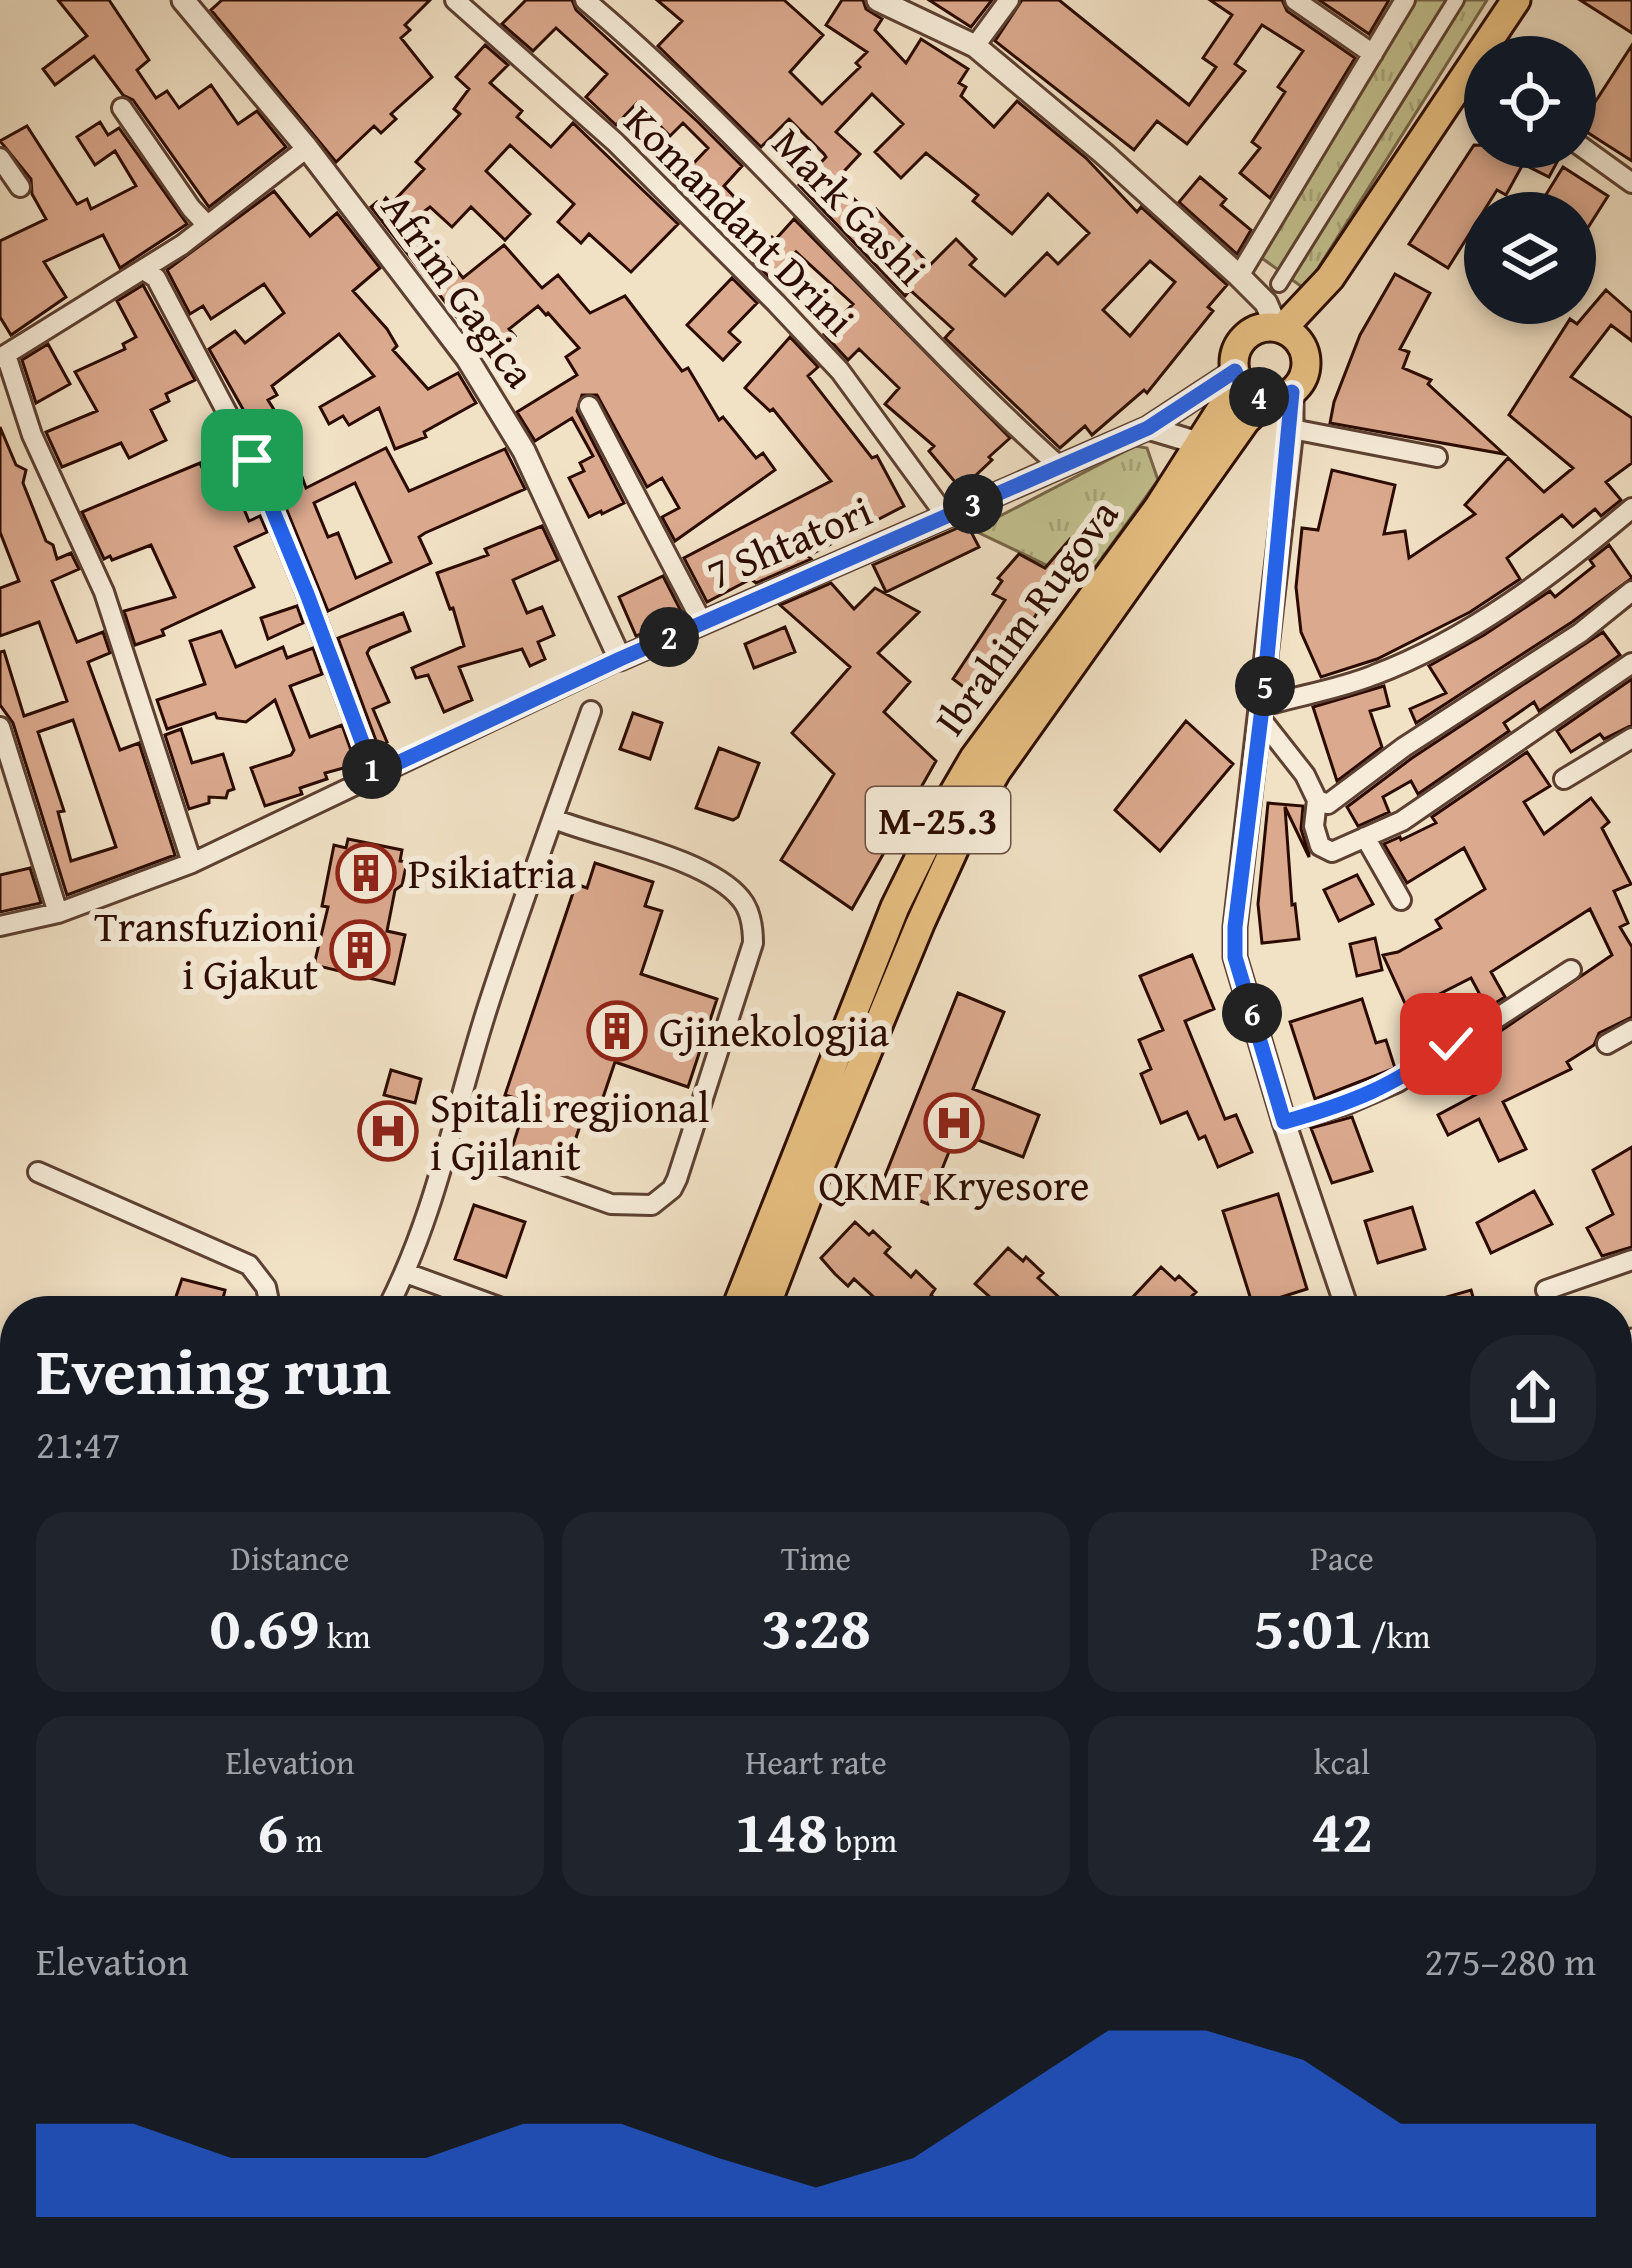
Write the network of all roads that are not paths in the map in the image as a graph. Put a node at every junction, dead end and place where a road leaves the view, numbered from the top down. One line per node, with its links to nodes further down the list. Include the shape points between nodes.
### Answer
1 (183, 0): 15 (street, Afrim Gagica)
2 (454, 0): 37 (street, Komandant Drini, via 615,142 776,303 840,371)
3 (585, 0): 35 (street, Mark Gashi, via 794,196)
4 (878, 0): 11 (street)
5 (1009, 0): 11 (street)
6 (1295, 0): 12 (street)
7 (1405, 0): 12 (street)
8 (1456, 0): 23 (street)
9 (1516, 0): 10 (main road, Ibrahim Rugova / M-25.3)
10 (1498, 36)
11 (975, 46): 22 (street)
12 (1373, 54): 22 (street)
13 (1464, 95): 24 (main road, Ibrahim Rugova / M-25.3)
14 (122, 108): 20 (street)
15 (307, 148): 20 (street); 40 (street, Afrim Gagica, via 467,358 524,451)
16 (1596, 157): 18 (street)
17 (0, 158): 19 (street)
18 (1632, 183)
19 (20, 187)
20 (206, 224): 21 (street)
21 (144, 271): 26 (street); 46 (street, via 156,278 252,460)
22 (1240, 276): 25 (street)
23 (1279, 284)
24 (1322, 290): 25 (main road, Ibrahim Rugova / M-25.3); 27 (main road, Ibrahim Rugova / M-25.3)
25 (1279, 327): 27 (main road, via 1299,341); 28 (main road, Ibrahim Rugova / M-25.3, via 1244,339)
26 (3, 357): 51 (street, via 104,592)
27 (1306, 362): 29 (main road, Ibrahim Rugova / M-25.3, via 1303,378)
28 (1237, 376): 29 (main road, via 1255,396); 31 (street, 7 Shtatori); 33 (main road, Ibrahim Rugova / M-25.3)
29 (1281, 395): 32 (street); 68 (main road, Ibrahim Rugova / M-25.3, via 1246,419 963,830)
30 (589, 406): 39 (street)
31 (1148, 428): 33 (street); 35 (street, 7 Shtatori)
32 (1292, 429): 34 (street); 42 (street)
33 (1198, 443): 67 (main road, Ibrahim Rugova / M-25.3, via 939,818 895,908)
34 (1437, 458)
35 (1059, 466): 37 (street, 7 Shtatori)
36 (1632, 508): 42 (street, via 1552,573 1423,653)
37 (946, 516): 39 (street, 7 Shtatori)
38 (1632, 591): 48 (street, via 1351,790 1328,804)
39 (702, 622): 40 (street, 7 Shtatori)
40 (620, 659): 46 (street, 7 Shtatori)
41 (1632, 663): 50 (street, via 1402,821)
42 (1262, 710): 48 (street); 58 (street, via 1235,957)
43 (591, 711): 49 (street)
44 (0, 727): 53 (street)
45 (1632, 738): 47 (street)
46 (374, 774): 51 (street, 7 Shtatori)
47 (1564, 779)
48 (1317, 800): 50 (street, via 1320,846 1332,852)
49 (554, 819): 59 (street); 59 (street, via 706,872 740,898 753,943 676,1179 652,1205 610,1204)
50 (1365, 837): 52 (street)
51 (192, 863): 53 (street, 7 Shtatori)
52 (1401, 900)
53 (58, 913): 54 (street, 7 Shtatori)
54 (0, 926)
55 (1570, 970): 58 (street, via 1398,1082)
56 (1632, 1030): 57 (street)
57 (1607, 1044)
58 (1284, 1122): 69 (street)
59 (448, 1145): 62 (street)
60 (38, 1172): 64 (street, via 249,1265)
61 (1632, 1260): 63 (street)
62 (406, 1273): 65 (street); 66 (street)
63 (1546, 1290)
64 (268, 1296)
65 (394, 1296)
66 (469, 1296)
67 (741, 1296)
68 (770, 1296)
69 (1343, 1296)

